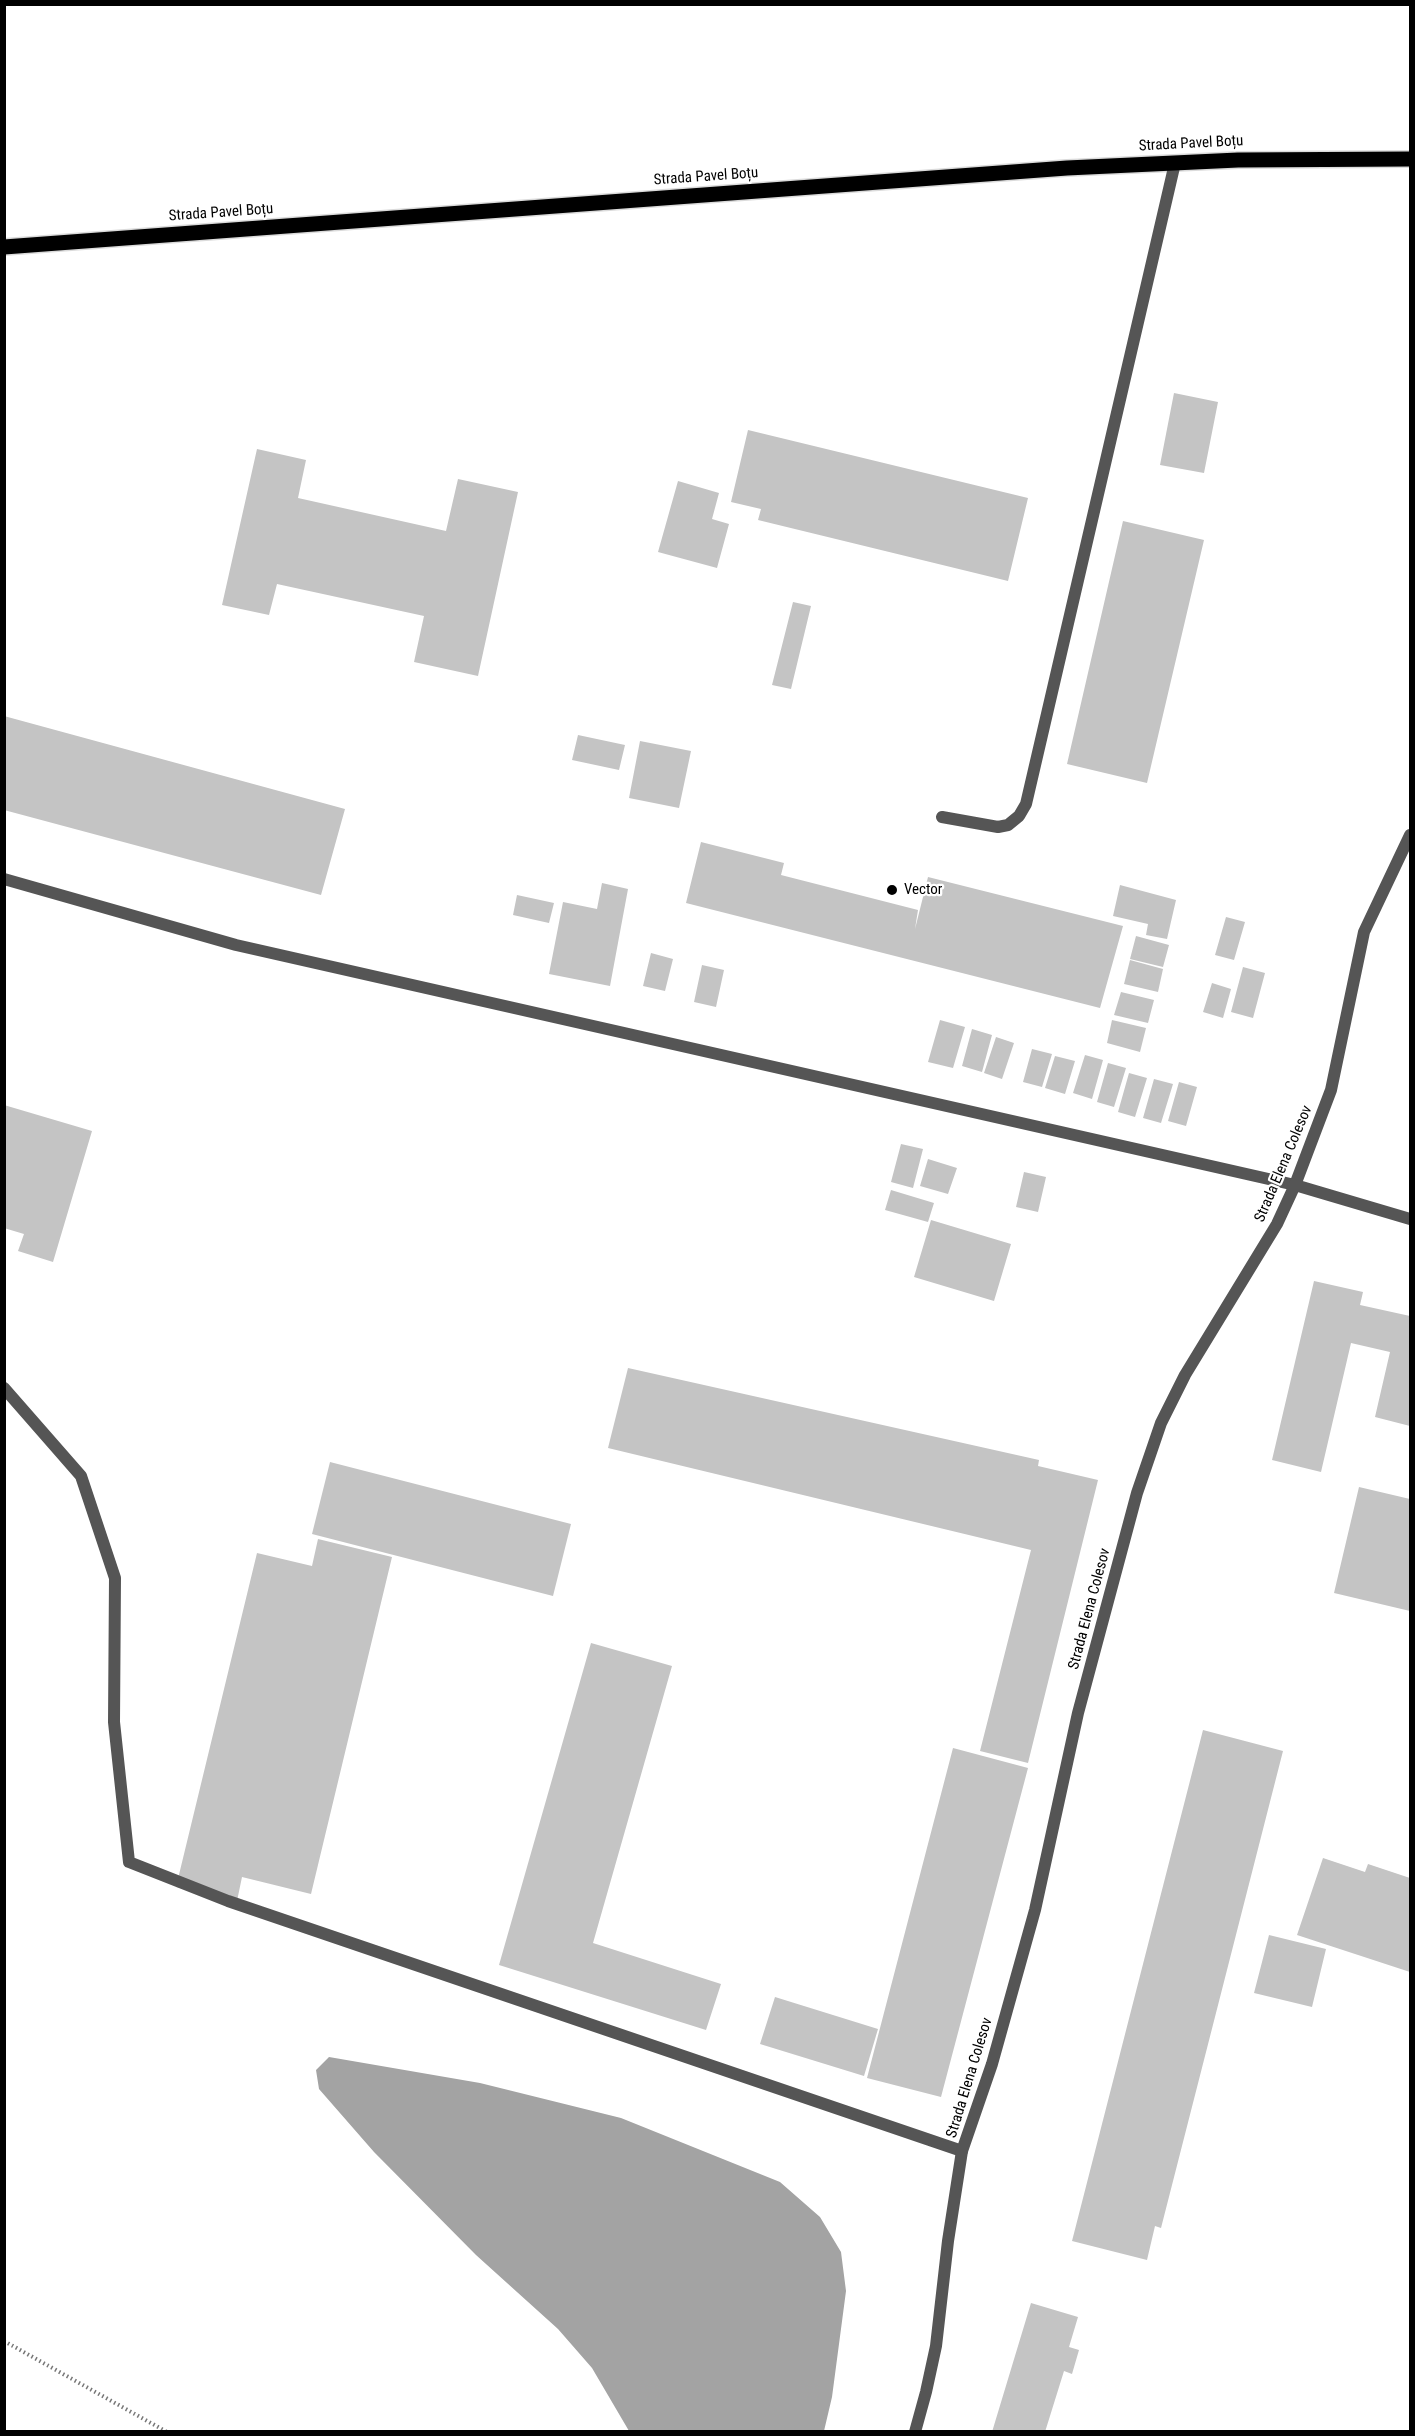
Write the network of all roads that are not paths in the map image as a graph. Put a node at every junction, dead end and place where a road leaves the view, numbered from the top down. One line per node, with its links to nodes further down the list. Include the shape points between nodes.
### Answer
1 (1410, 159): 2 (main road, Strada Pavel Boțu)
2 (1175, 163): 3 (main road, Strada Pavel Boțu); 4 (street, via 1026,804 1019,816 998,827)
3 (4, 247)
4 (942, 817)
5 (1410, 834): 7 (street, Strada Elena Colesov, via 1364,932 1331,1090)
6 (4, 879): 7 (street, via 236,945)
7 (1295, 1185): 8 (street); 10 (street, Strada Elena Colesov, via 1277,1224 1185,1375 1161,1423 1118,1559 1078,1713 1032,1921 992,2064)
8 (1410, 1219)
9 (4, 1389): 10 (street, via 81,1476 115,1578 114,1722 129,1862 228,1901)
10 (962, 2151): 11 (street, Strada Elena Colesov, via 936,2346)
11 (915, 2432)

